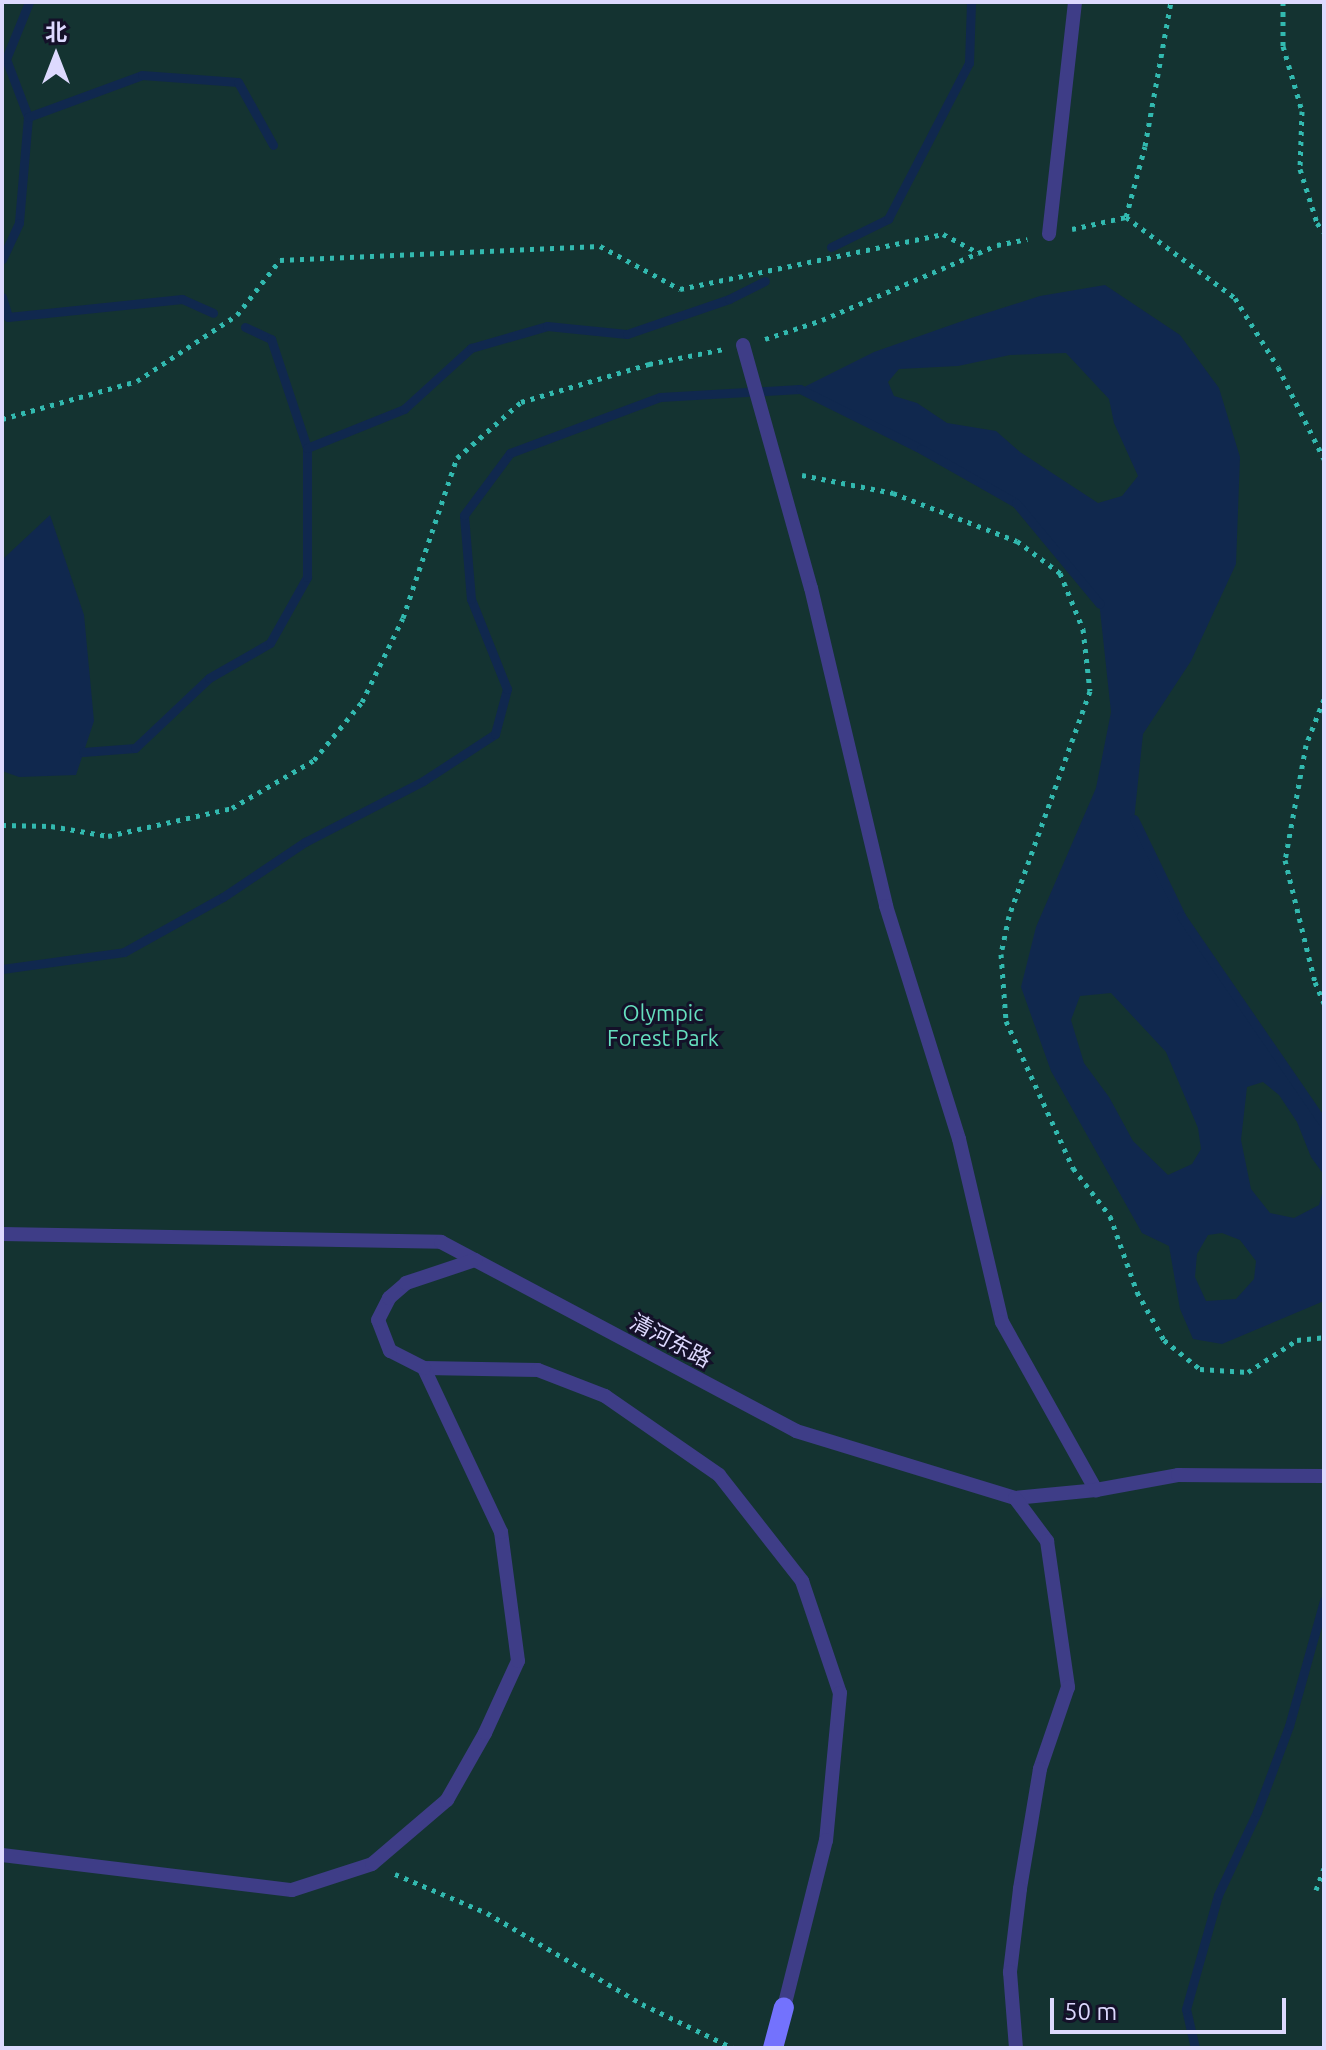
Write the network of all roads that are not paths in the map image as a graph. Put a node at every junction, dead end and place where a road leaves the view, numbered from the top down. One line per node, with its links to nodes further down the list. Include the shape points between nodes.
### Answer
1 (1075, 2): 2 (lane)
2 (1049, 234)
3 (743, 345): 8 (lane, via 811,588 886,906 959,1139 1002,1322)
4 (2, 1234): 5 (lane, 清河东路, via 441,1242)
5 (475, 1260): 6 (lane, via 406,1283 389,1298 378,1320 390,1351); 9 (lane, 清河东路, via 796,1431)
6 (424, 1368): 10 (lane, via 501,1532 518,1661 447,1800 372,1864 292,1890); 11 (lane, via 538,1370 605,1396 719,1475 802,1581 840,1693 826,1840)
7 (1322, 1476): 8 (lane, 清河东路, via 1178,1475)
8 (1096, 1490): 9 (lane, 清河东路)
9 (1015, 1498): 13 (lane, via 1047,1541 1068,1687 1040,1769 1020,1889 1010,1972)
10 (2, 1855)
11 (784, 2007): 12 (main road)
12 (773, 2048)
13 (1016, 2048)

